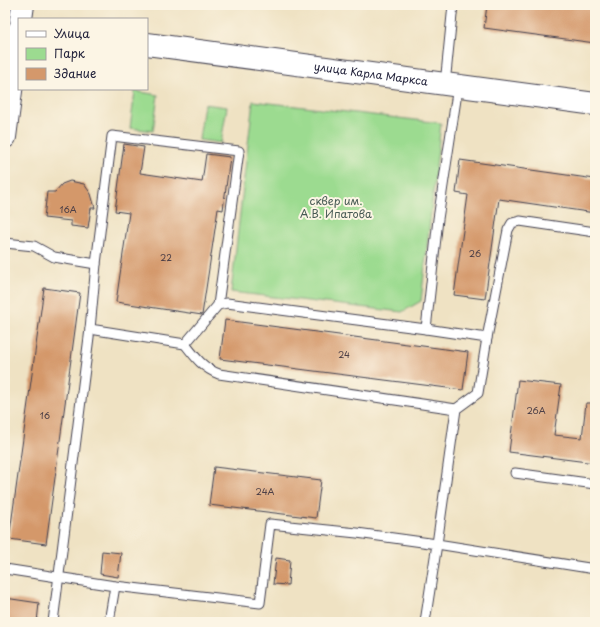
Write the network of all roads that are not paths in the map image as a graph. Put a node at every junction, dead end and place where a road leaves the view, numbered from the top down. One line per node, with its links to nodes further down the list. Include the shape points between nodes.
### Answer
1 (23, 5): 3 (street)
2 (453, 5): 6 (lane)
3 (19, 18)
4 (16, 26): 8 (street)
5 (148, 44): 6 (street, улица Карла Маркса)
6 (451, 85): 7 (street, улица Карла Маркса); 14 (lane)
7 (595, 104)
8 (5, 137)
9 (595, 232): 15 (lane, via 520,221 512,223 508,230)
10 (5, 243): 11 (lane, via 34,246 54,258)
11 (96, 264): 12 (lane, via 112,136 239,151); 13 (lane)
12 (218, 305): 14 (lane, via 227,303); 16 (lane)
13 (90, 329): 16 (lane); 23 (lane)
14 (426, 329): 15 (lane)
15 (487, 338): 17 (lane, via 478,393)
16 (185, 344): 17 (lane, via 207,370 219,374)
17 (456, 409): 20 (lane)
18 (515, 474): 19 (lane)
19 (595, 484)
20 (437, 544): 22 (lane); 24 (lane, via 270,524 260,603); 27 (lane)
21 (5, 569): 23 (lane)
22 (595, 569)
23 (59, 578): 24 (lane); 25 (lane)
24 (114, 586): 26 (lane)
25 (53, 622)
26 (110, 622)
27 (424, 622)

